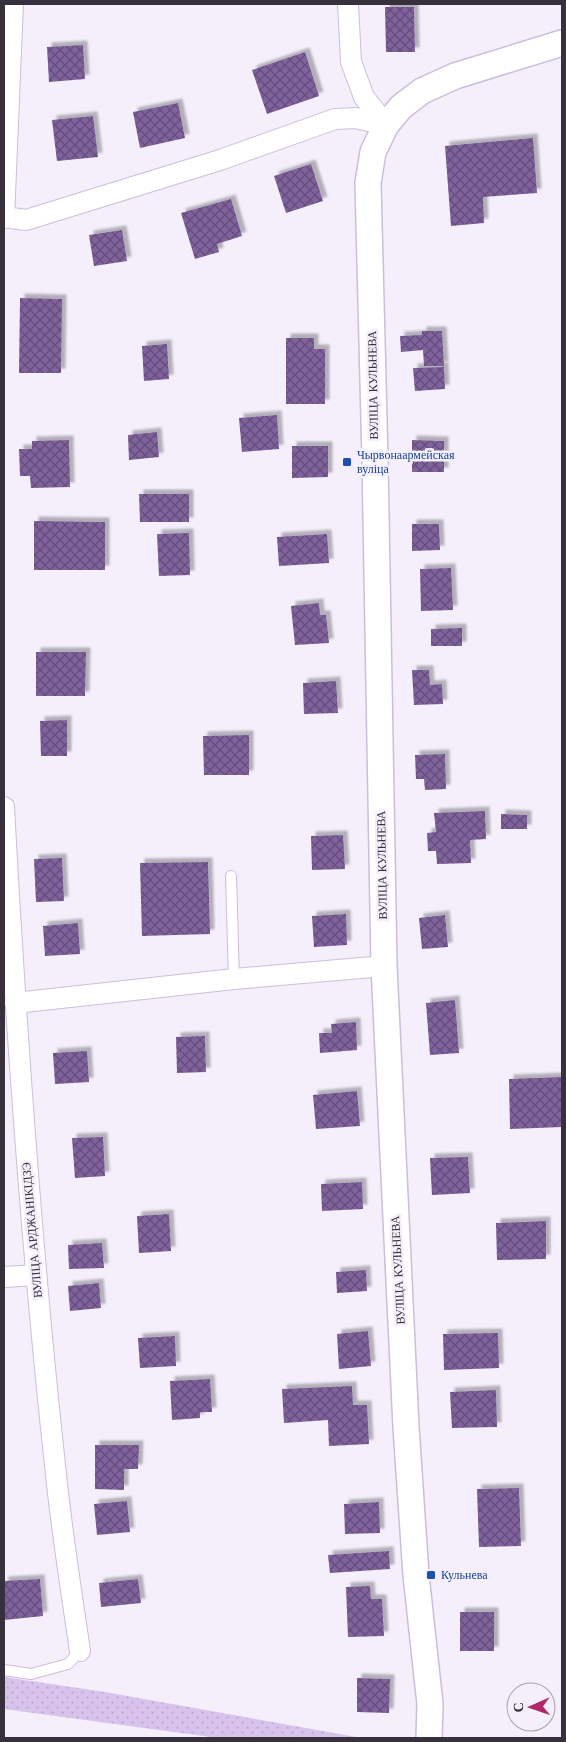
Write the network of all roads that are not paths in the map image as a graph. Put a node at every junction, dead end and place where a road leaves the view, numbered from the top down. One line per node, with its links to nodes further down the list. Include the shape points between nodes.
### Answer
1 (13, 4): 5 (street)
2 (348, 4): 4 (street, via 351,62 364,97)
3 (562, 43): 4 (street, via 455,76 422,91 401,107)
4 (386, 125): 5 (street, via 356,118 335,119 220,160 26,220); 8 (street, ВУЛІЦА КУЛЬНЕВА, via 373,152 368,183)
5 (4, 218)
6 (4, 807): 10 (street, ВУЛІЦА АРДЖАНІКІДЗЭ)
7 (231, 876): 9 (lane)
8 (384, 966): 9 (street); 15 (street, ВУЛІЦА КУЛЬНЕВА, via 406,1427 416,1575 430,1704)
9 (234, 979): 10 (street)
10 (15, 1003): 11 (street, ВУЛІЦА АРДЖАНІКІДЗЭ)
11 (36, 1275): 12 (street); 13 (street, ВУЛІЦА АРДЖАНІКІДЗЭ, via 55,1467)
12 (4, 1277)
13 (80, 1651): 14 (lane, via 68,1664 31,1674)
14 (4, 1670)
15 (429, 1738)

